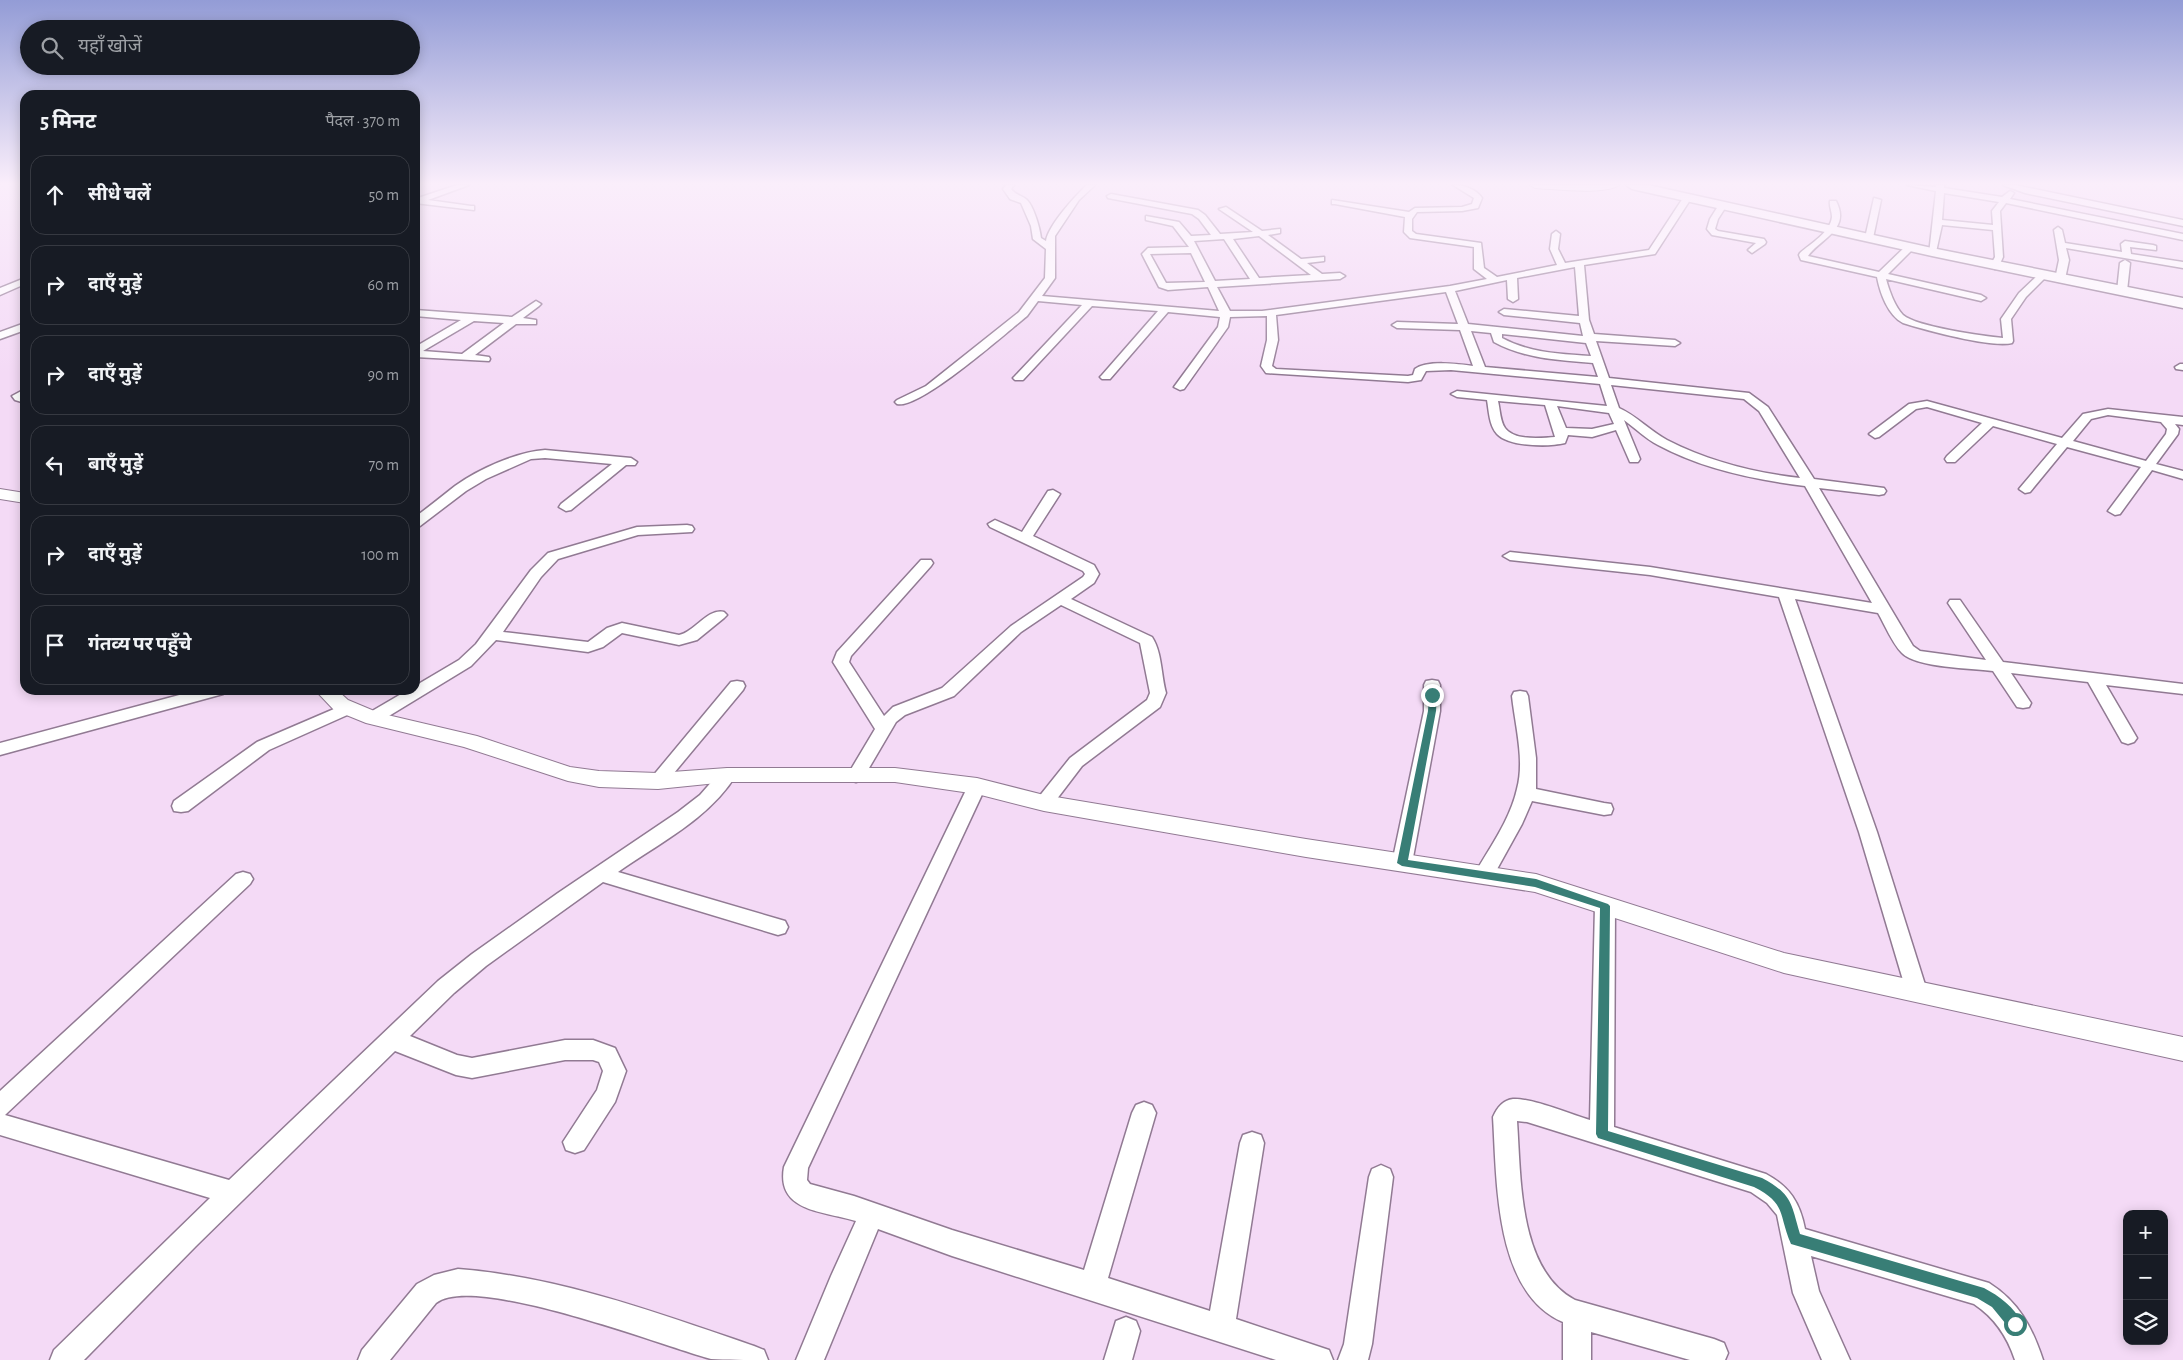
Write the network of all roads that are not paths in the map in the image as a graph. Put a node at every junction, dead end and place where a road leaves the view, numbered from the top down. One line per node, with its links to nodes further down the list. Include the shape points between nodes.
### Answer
1 (1050, 248): 39 (street, via 1050,278)
2 (1155, 248): 17 (street)
3 (1231, 248): 33 (street)
4 (1280, 248): 21 (street)
5 (1478, 248): 32 (street, via 1479,269)
6 (1554, 248): 24 (street)
7 (1654, 248): 22 (street, via 1652,252)
8 (1810, 248): 28 (street, via 1804,258)
9 (1909, 248): 28 (street)
10 (1916, 248): 18 (main road)
11 (1933, 248): 18 (street)
12 (1999, 248): 25 (street)
13 (2062, 248): 31 (street, via 2064,267)
14 (2078, 248): 19 (street)
15 (2125, 248): 19 (street)
16 (1194, 250): 17 (street); 35 (street)
17 (1157, 251): 35 (street, via 1146,254 1164,286)
18 (1932, 252): 25 (main road)
19 (2126, 259): 23 (street); 37 (street)
20 (1322, 260): 21 (street)
21 (1298, 262): 30 (street)
22 (1579, 263): 24 (street); 51 (street)
23 (2183, 265)
24 (1562, 266): 27 (street)
25 (1995, 266): 29 (main road)
26 (1340, 276): 30 (street)
27 (1512, 276): 32 (street); 41 (street)
28 (1881, 276): 29 (street, via 1887,294 1903,319 2002,341 2009,339 2006,319 2022,295); 40 (street)
29 (2042, 276): 31 (main road)
30 (1320, 277): 33 (street)
31 (2060, 279): 37 (main road)
32 (1496, 280): 36 (street)
33 (1256, 281): 35 (street)
34 (20, 284): 38 (street)
35 (1211, 284): 49 (street)
36 (1450, 289): 48 (street); 56 (street)
37 (2122, 291): 42 (main road)
38 (0, 292)
39 (1036, 298): 43 (street); 73 (street, via 1023,314 930,388)
40 (1982, 298)
41 (1513, 299)
42 (2183, 302)
43 (1089, 303): 45 (street); 68 (street)
44 (536, 304): 52 (street)
45 (1164, 310): 49 (street); 67 (street)
46 (1504, 312): 51 (street)
47 (420, 313): 50 (street)
48 (1271, 313): 49 (street); 66 (street, via 1273,346 1266,366 1270,371 1408,379 1417,378 1423,368)
49 (1226, 314): 70 (street, via 1223,326)
50 (471, 318): 52 (street); 61 (street)
51 (1584, 320): 59 (street)
52 (514, 321): 53 (street); 63 (street)
53 (532, 322)
54 (1397, 325): 56 (street)
55 (20, 328): 58 (street)
56 (1463, 328): 57 (street); 66 (street)
57 (1497, 331): 59 (street); 65 (street, via 1498,340 1528,352)
58 (0, 336)
59 (1589, 339): 60 (street); 65 (street)
60 (1676, 343)
61 (420, 350)
62 (420, 354): 63 (street)
63 (464, 358): 64 (street)
64 (485, 359)
65 (1596, 360): 69 (street)
66 (1480, 369): 69 (street)
67 (1106, 377)
68 (1019, 378)
69 (1604, 381): 75 (street); 87 (street, via 1748,396 1764,409)
70 (1180, 387)
71 (1457, 394): 72 (street)
72 (1492, 397): 74 (street); 80 (street, via 1499,428 1509,437 1556,441 1563,437)
73 (901, 402)
74 (1550, 402): 75 (street); 80 (street)
75 (1614, 410): 79 (street); 87 (street, via 1661,442 1697,458 1769,478)
76 (2164, 419): 78 (street); 82 (street, via 2096,413 2087,416); 85 (street, via 2173,432)
77 (1991, 421): 81 (street, via 1938,406 1918,404); 82 (street); 84 (street)
78 (2183, 421)
79 (1620, 426): 80 (street, via 1592,433); 83 (street)
80 (1561, 430)
81 (1876, 434)
82 (2065, 443): 85 (street); 88 (street)
83 (1634, 459)
84 (1950, 459)
85 (2148, 466): 86 (street); 92 (street)
86 (2183, 475)
87 (1810, 483): 89 (street); 102 (street)
88 (2025, 489)
89 (1879, 491)
90 (1053, 494): 96 (street)
91 (566, 507): 93 (street, via 627,462 529,455 460,488)
92 (2115, 511)
93 (420, 520)
94 (995, 524): 96 (street)
95 (687, 530): 104 (street, via 637,531 553,556 538,570)
96 (1025, 538): 100 (street, via 1089,568 1092,574 1084,584)
97 (1510, 556): 99 (street, via 1650,571)
98 (926, 563): 118 (street, via 842,655 841,662)
99 (1786, 594): 102 (street); 135 (street, via 1868,832)
100 (1060, 599): 118 (street, via 1016,629 948,692 899,711); 126 (street, via 1146,640 1158,693 1147,710 1076,762)
101 (1955, 603): 105 (street)
102 (1882, 609): 105 (street, via 1903,646 1915,655)
103 (719, 615): 104 (street, via 692,637 679,640 622,628 614,629 600,644 588,647)
104 (492, 635): 110 (street, via 477,654)
105 (1999, 667): 106 (street); 115 (street)
106 (2095, 680): 109 (street); 119 (street)
107 (1432, 685): 129 (street, via 1432,711)
108 (737, 686): 123 (street)
109 (2183, 689)
110 (420, 690)
111 (199, 695): 120 (street)
112 (330, 695): 116 (street)
113 (411, 695): 117 (street)
114 (1520, 696): 125 (street)
115 (2023, 704)
116 (348, 708): 117 (street); 127 (street, via 263,746)
117 (373, 718): 123 (street, via 469,741 568,774 599,779)
118 (884, 729): 122 (street)
119 (2128, 738)
120 (0, 750)
121 (727, 775): 122 (street); 123 (street); 130 (street, via 685,818)
122 (856, 776): 124 (street, via 923,777)
123 (658, 781)
124 (977, 786): 126 (street); 146 (street, via 796,1167 795,1186 803,1194)
125 (1526, 793): 128 (street); 131 (street)
126 (1044, 803): 129 (street)
127 (181, 806)
128 (1604, 809)
129 (1402, 863): 131 (street)
130 (601, 874): 134 (street); 136 (street, via 479,960)
131 (1484, 875): 133 (street, via 1536,883)
132 (243, 879): 138 (street)
133 (1605, 906): 135 (street, via 1784,963); 141 (street)
134 (778, 927)
135 (1916, 991): 137 (street)
136 (392, 1039): 142 (street, via 456,1065 472,1068 565,1050 593,1050 607,1055 615,1071 607,1095); 145 (street)
137 (2183, 1049)
138 (0, 1106)
139 (1144, 1113): 148 (street)
140 (0, 1124): 145 (street)
141 (1602, 1134): 147 (street, via 1757,1182 1774,1191 1785,1202); 149 (street, via 1527,1111 1512,1110 1506,1118 1511,1198 1524,1262 1534,1282 1552,1301)
142 (576, 1142)
143 (1252, 1143): 150 (street)
144 (1381, 1177): 159 (street, via 1358,1344)
145 (233, 1193): 153 (street)
146 (872, 1214): 148 (street, via 952,1243); 156 (street)
147 (1795, 1239): 161 (street, via 1806,1293); 162 (street, via 1980,1292 1997,1302 2015,1324)
148 (1092, 1286): 150 (street)
149 (1577, 1314): 152 (street); 160 (street)
150 (1220, 1328): 158 (street)
151 (1126, 1331): 157 (street)
152 (1714, 1353)
153 (64, 1360)
154 (372, 1360): 155 (street, via 424,1298 449,1282 516,1289 606,1310)
155 (754, 1360)
156 (810, 1360)
157 (1118, 1360)
158 (1319, 1360)
159 (1352, 1360)
160 (1577, 1360)
161 (1836, 1360)
162 (2028, 1360)

